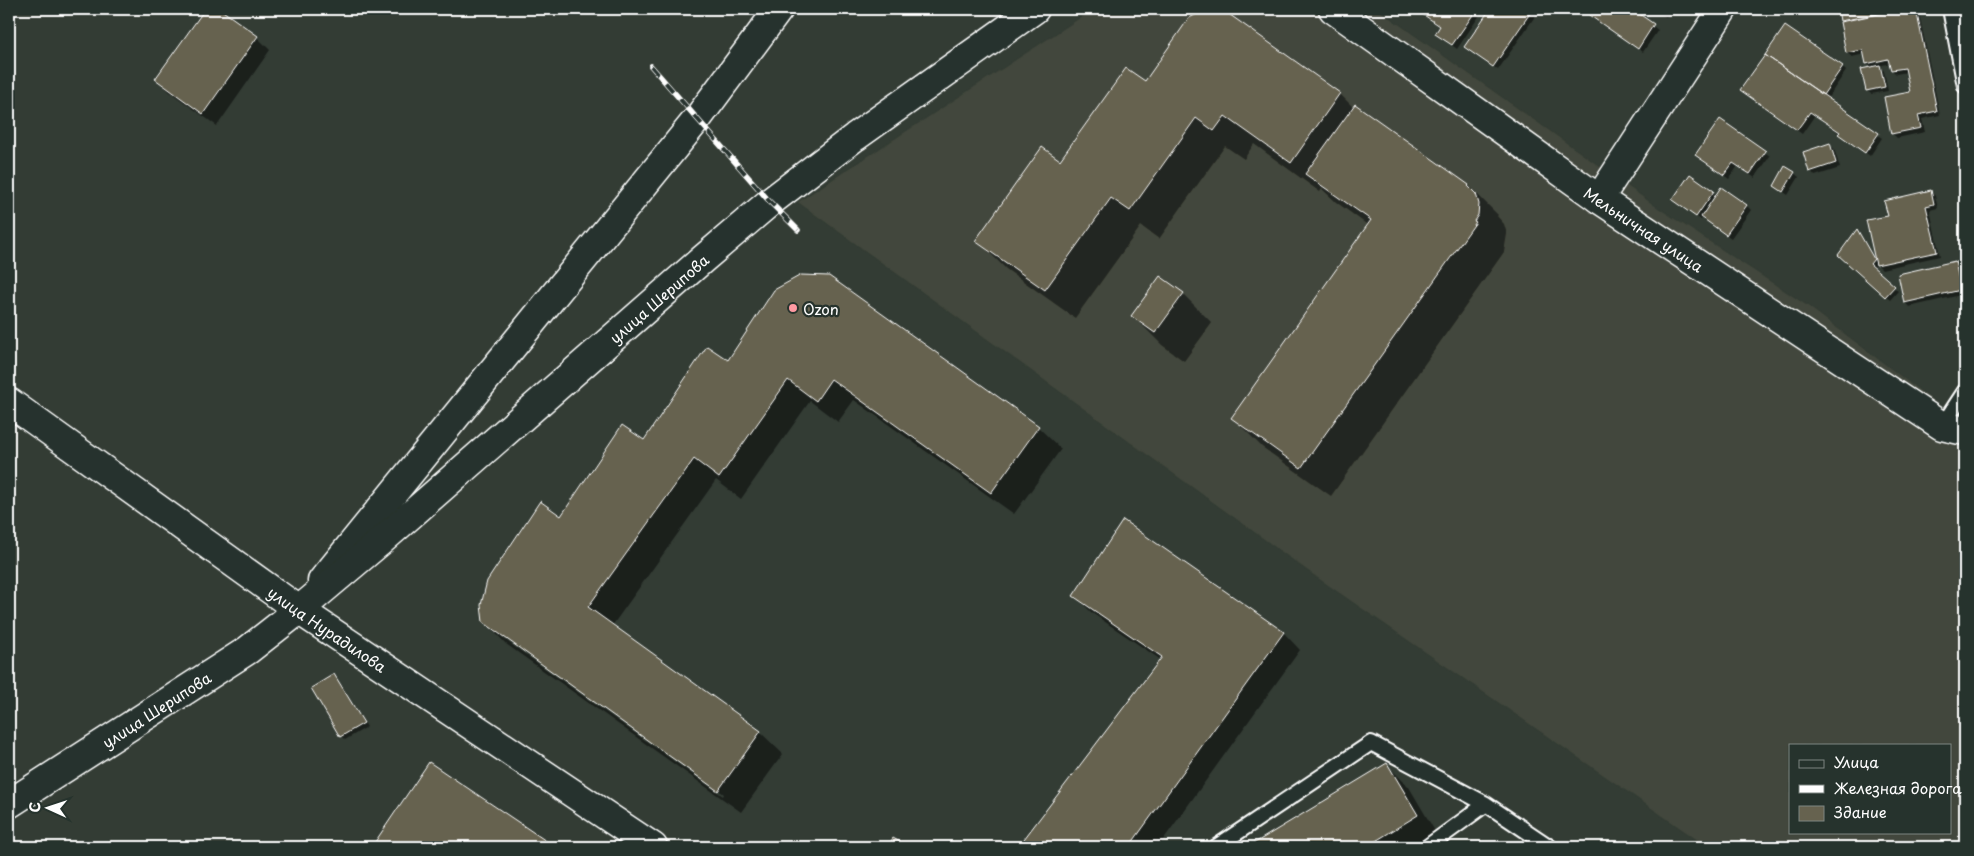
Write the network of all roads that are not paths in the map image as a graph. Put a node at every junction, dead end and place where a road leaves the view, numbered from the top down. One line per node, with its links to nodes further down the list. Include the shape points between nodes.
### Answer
1 (779, 9): 11 (street, улица Шерипова, via 698,118)
2 (1035, 9): 11 (street, улица Шерипова, via 855,137 770,202)
3 (1333, 9): 7 (street, Мельничная улица)
4 (1723, 9): 7 (street)
5 (1950, 9): 6 (lane)
6 (1965, 86)
7 (1599, 199): 10 (street, Мельничная улица)
8 (1965, 391): 10 (lane)
9 (9, 402): 11 (street, улица Нурадилова)
10 (1953, 429)
11 (300, 610): 12 (street, улица Шерипова, via 248,650); 14 (street, улица Нурадилова)
12 (9, 804)
13 (1486, 804): 15 (lane, via 1370,743); 16 (lane); 17 (lane)
14 (653, 847)
15 (1216, 847)
16 (1427, 847)
17 (1550, 847)

